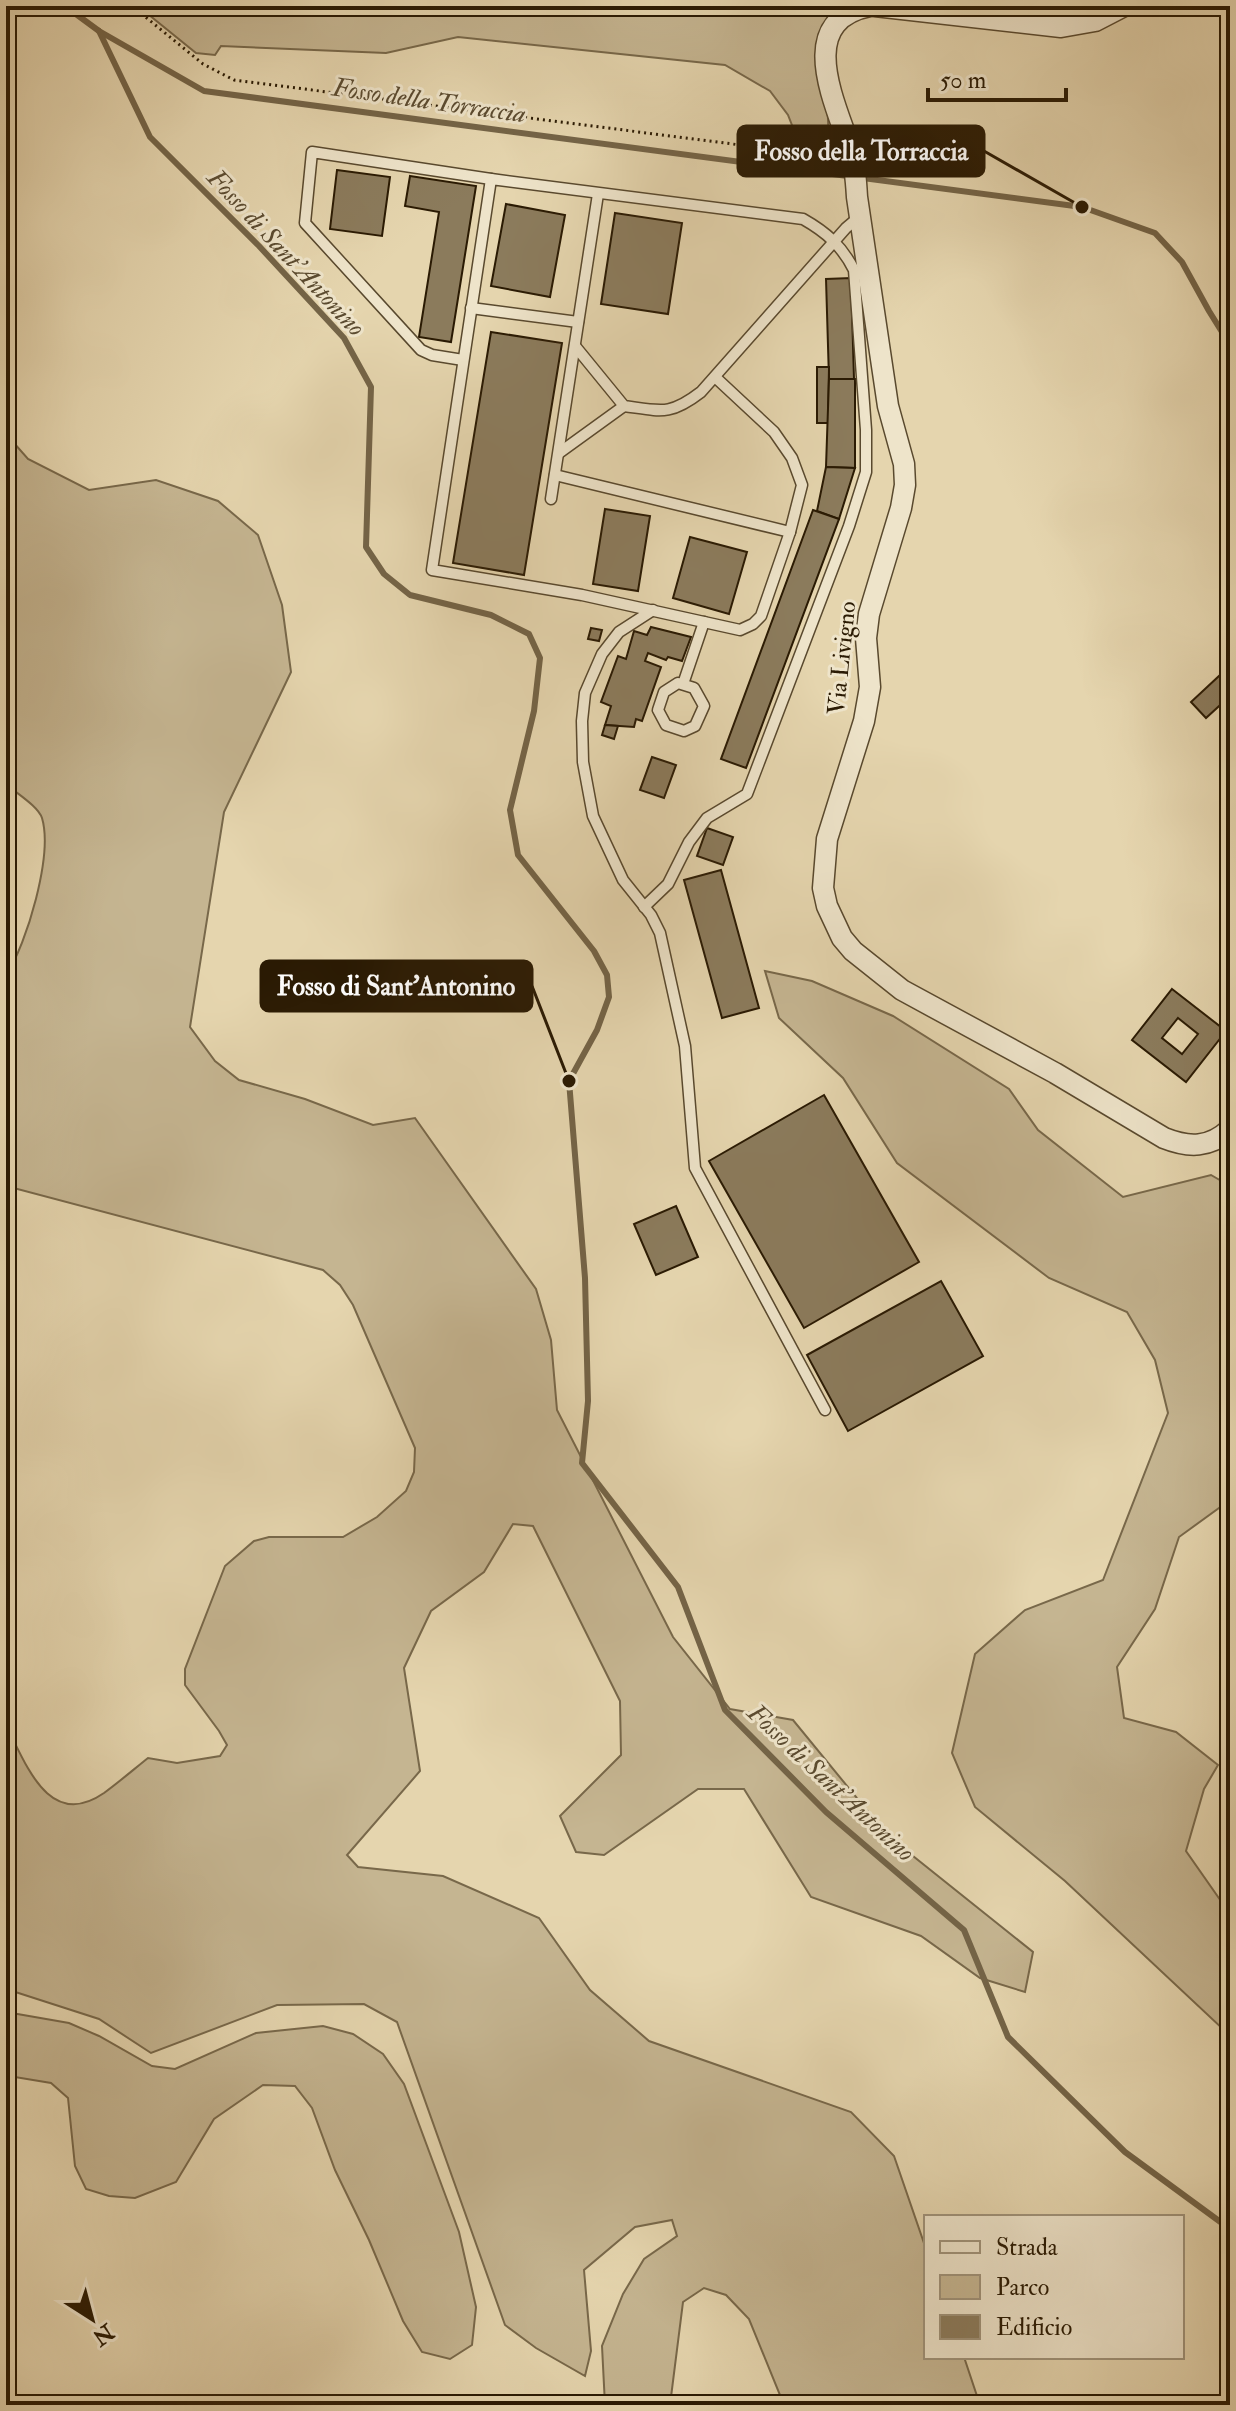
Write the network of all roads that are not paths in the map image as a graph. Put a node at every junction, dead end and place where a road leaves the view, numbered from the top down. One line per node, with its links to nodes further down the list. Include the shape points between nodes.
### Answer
1 (872, 6): 2 (street, Via Livigno, via 1061,27 1095,21); 5 (street, Via Livigno, via 838,22 825,50 831,98 853,159)
2 (1124, 6)
3 (491, 179): 4 (lane); 7 (lane); 10 (lane, via 312,152 305,223 421,350)
4 (598, 194): 6 (lane, via 803,219); 8 (lane)
5 (859, 207): 6 (lane); 21 (street, Via Livigno, via 905,485 866,627 870,687 827,839 827,906 853,951 902,990 1164,1138 1198,1145)
6 (835, 241): 11 (lane); 20 (lane, via 854,270 866,472 747,794 707,818 668,884)
7 (471, 308): 8 (lane); 10 (lane)
8 (578, 322): 9 (lane)
9 (575, 346): 12 (lane); 13 (lane)
10 (463, 360): 17 (lane, via 432,570)
11 (715, 377): 12 (lane, via 679,408); 16 (lane, via 774,432 798,469 802,493)
12 (624, 406): 13 (lane)
13 (559, 453): 14 (lane)
14 (555, 475): 15 (lane); 16 (lane)
15 (551, 499)
16 (790, 532): 18 (lane, via 761,616 740,630)
17 (653, 610): 18 (lane); 20 (lane, via 619,632 602,654 585,693 582,721 593,816 623,880)
18 (704, 622): 19 (lane)
19 (683, 684): 19 (lane, via 664,692 658,710 666,725 684,731 695,726 704,706 694,688)
20 (644, 907): 22 (lane, via 660,933 685,1046 695,1168)
21 (1230, 1129)
22 (825, 1410)

